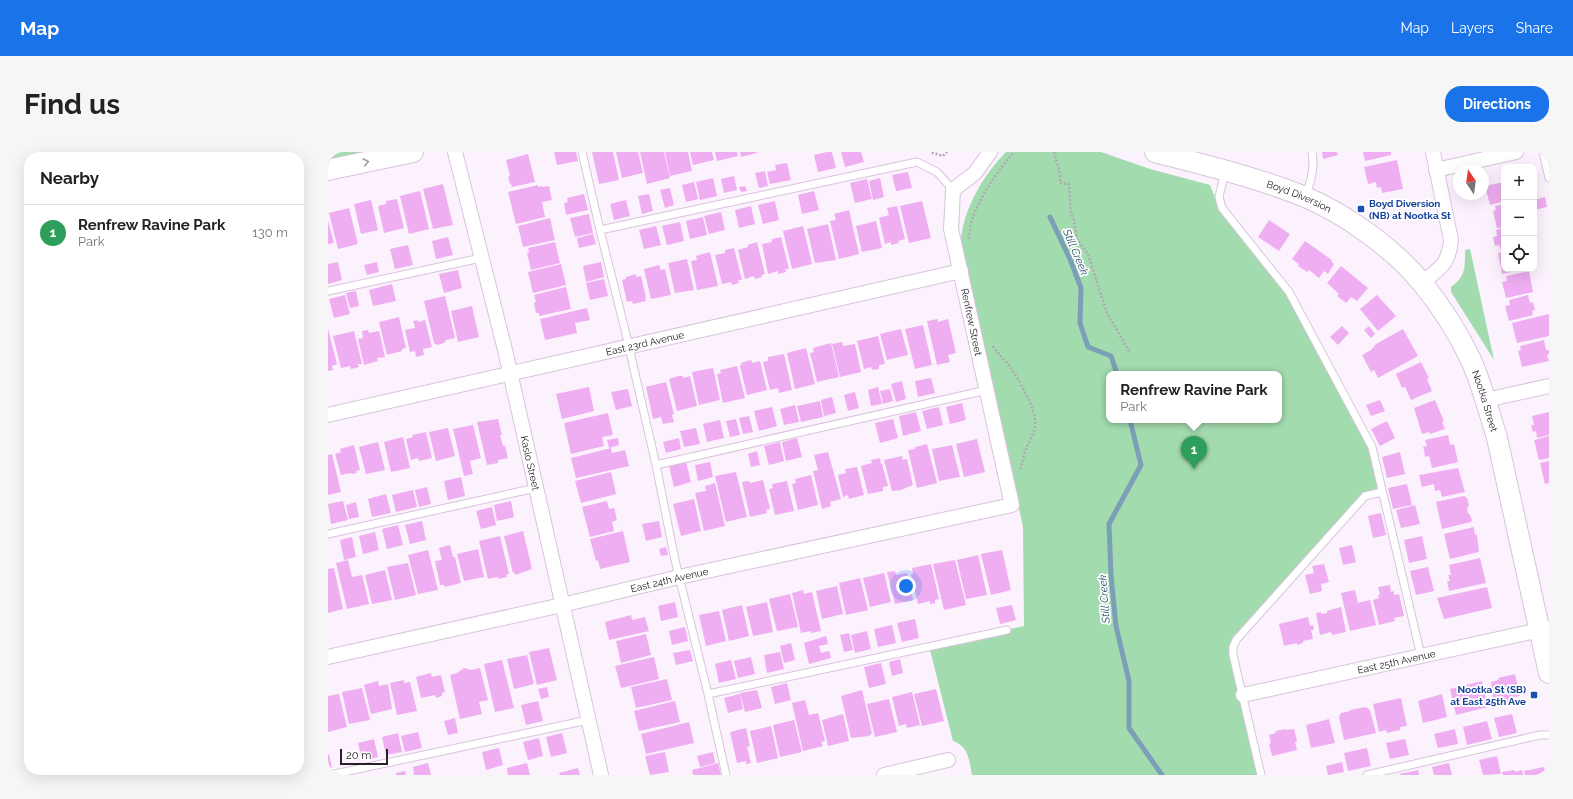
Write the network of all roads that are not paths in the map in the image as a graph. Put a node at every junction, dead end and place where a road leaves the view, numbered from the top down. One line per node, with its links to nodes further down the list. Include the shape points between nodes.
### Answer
1 (413, 152): 10 (street, one-way to 1)
2 (455, 152): 17 (street, Kaslo Street)
3 (582, 152): 16 (lane)
4 (1155, 152): 12 (street, Boyd Diversion)
5 (1312, 152): 15 (lane, via 1312,179)
6 (1433, 152): 11 (street)
7 (1516, 152): 11 (street)
8 (1543, 152): 13 (lane)
9 (991, 153): 14 (street, via 975,173)
10 (328, 170)
11 (1436, 170): 19 (street, via 1451,240 1450,254 1442,266)
12 (1225, 171): 15 (street, Boyd Diversion); 29 (lane, via 1219,197 1222,208 1289,292 1372,447)
13 (1549, 178)
14 (953, 190): 16 (lane, via 937,172 917,162); 18 (street, Renfrew Street, via 951,229)
15 (1305, 197): 19 (street, Boyd Diversion, via 1361,229)
16 (600, 230): 21 (lane)
17 (480, 258): 20 (lane); 22 (street, Kaslo Street)
18 (961, 271): 21 (street, East 23rd Avenue); 24 (street, Renfrew Street)
19 (1422, 283): 25 (street, Nootka Street, via 1450,322 1471,361)
20 (328, 291)
21 (628, 347): 22 (street, East 23rd Avenue); 27 (lane)
22 (510, 374): 26 (street, East 23rd Avenue); 28 (street, Kaslo Street)
23 (1549, 386): 25 (street)
24 (987, 390): 27 (lane); 30 (street, Renfrew Street)
25 (1486, 400): 34 (street, Nootka Street)
26 (328, 415)
27 (656, 465): 32 (lane)
28 (536, 488): 31 (lane); 33 (street, Kaslo Street)
29 (1382, 492): 36 (lane); 40 (lane, via 1365,496 1236,640 1233,655)
30 (1012, 505): 32 (street, East 24th Avenue)
31 (328, 534)
32 (679, 577): 33 (street, East 24th Avenue); 39 (lane)
33 (562, 605): 37 (street, East 24th Avenue); 41 (street, Kaslo Street)
34 (1544, 629): 36 (street, East 25th Avenue); 38 (street, Nootka Street)
35 (1007, 630): 39 (lane)
36 (1421, 656): 40 (street, East 25th Avenue)
37 (328, 657)
38 (1549, 673)
39 (708, 694): 46 (lane)
40 (1243, 695): 48 (lane)
41 (588, 720): 44 (lane); 45 (street, Kaslo Street)
42 (1549, 735): 49 (lane)
43 (948, 760): 47 (street)
44 (330, 775)
45 (601, 775)
46 (726, 775)
47 (884, 775)
48 (1261, 775)
49 (1367, 775)

